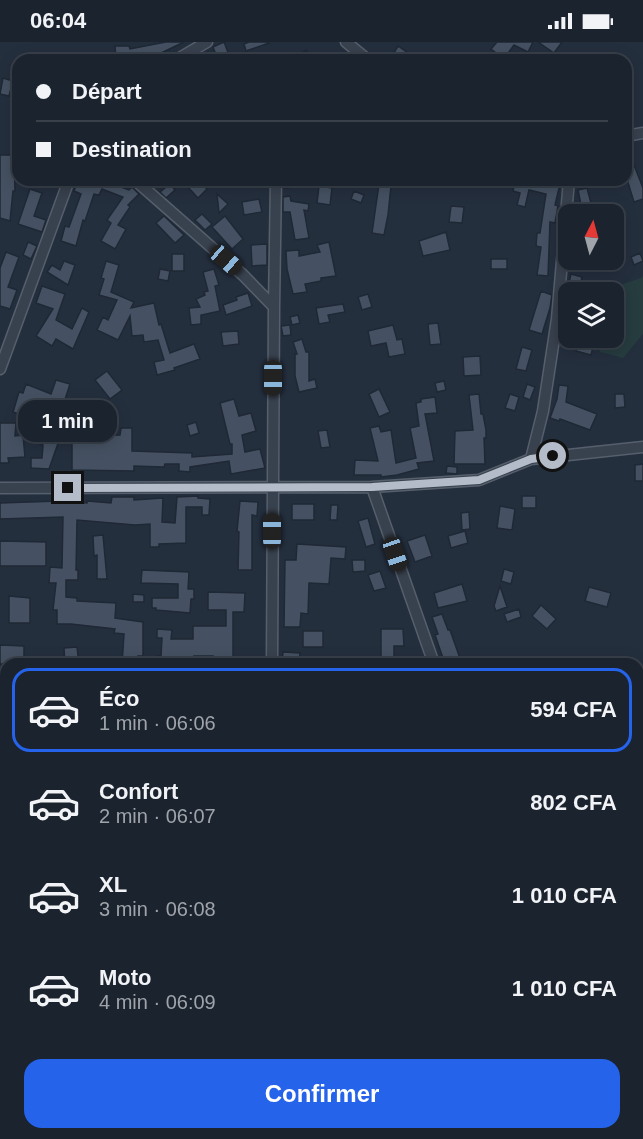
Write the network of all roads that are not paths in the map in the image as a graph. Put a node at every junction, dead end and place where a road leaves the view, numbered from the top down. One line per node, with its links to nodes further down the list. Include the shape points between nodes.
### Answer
1 (207, 42): 3 (street)
2 (346, 42): 4 (street)
3 (186, 54)
4 (361, 54)
5 (67, 186): 10 (street)
6 (142, 186): 9 (street)
7 (276, 186): 9 (street)
8 (568, 186): 12 (street, via 557,319 543,411)
9 (274, 307): 13 (street)
10 (0, 369)
11 (643, 447): 12 (street)
12 (531, 459): 14 (street, via 479,480)
13 (273, 487): 14 (street); 15 (street); 16 (street)
14 (372, 487): 17 (street)
15 (0, 488)
16 (272, 658)
17 (432, 658)

